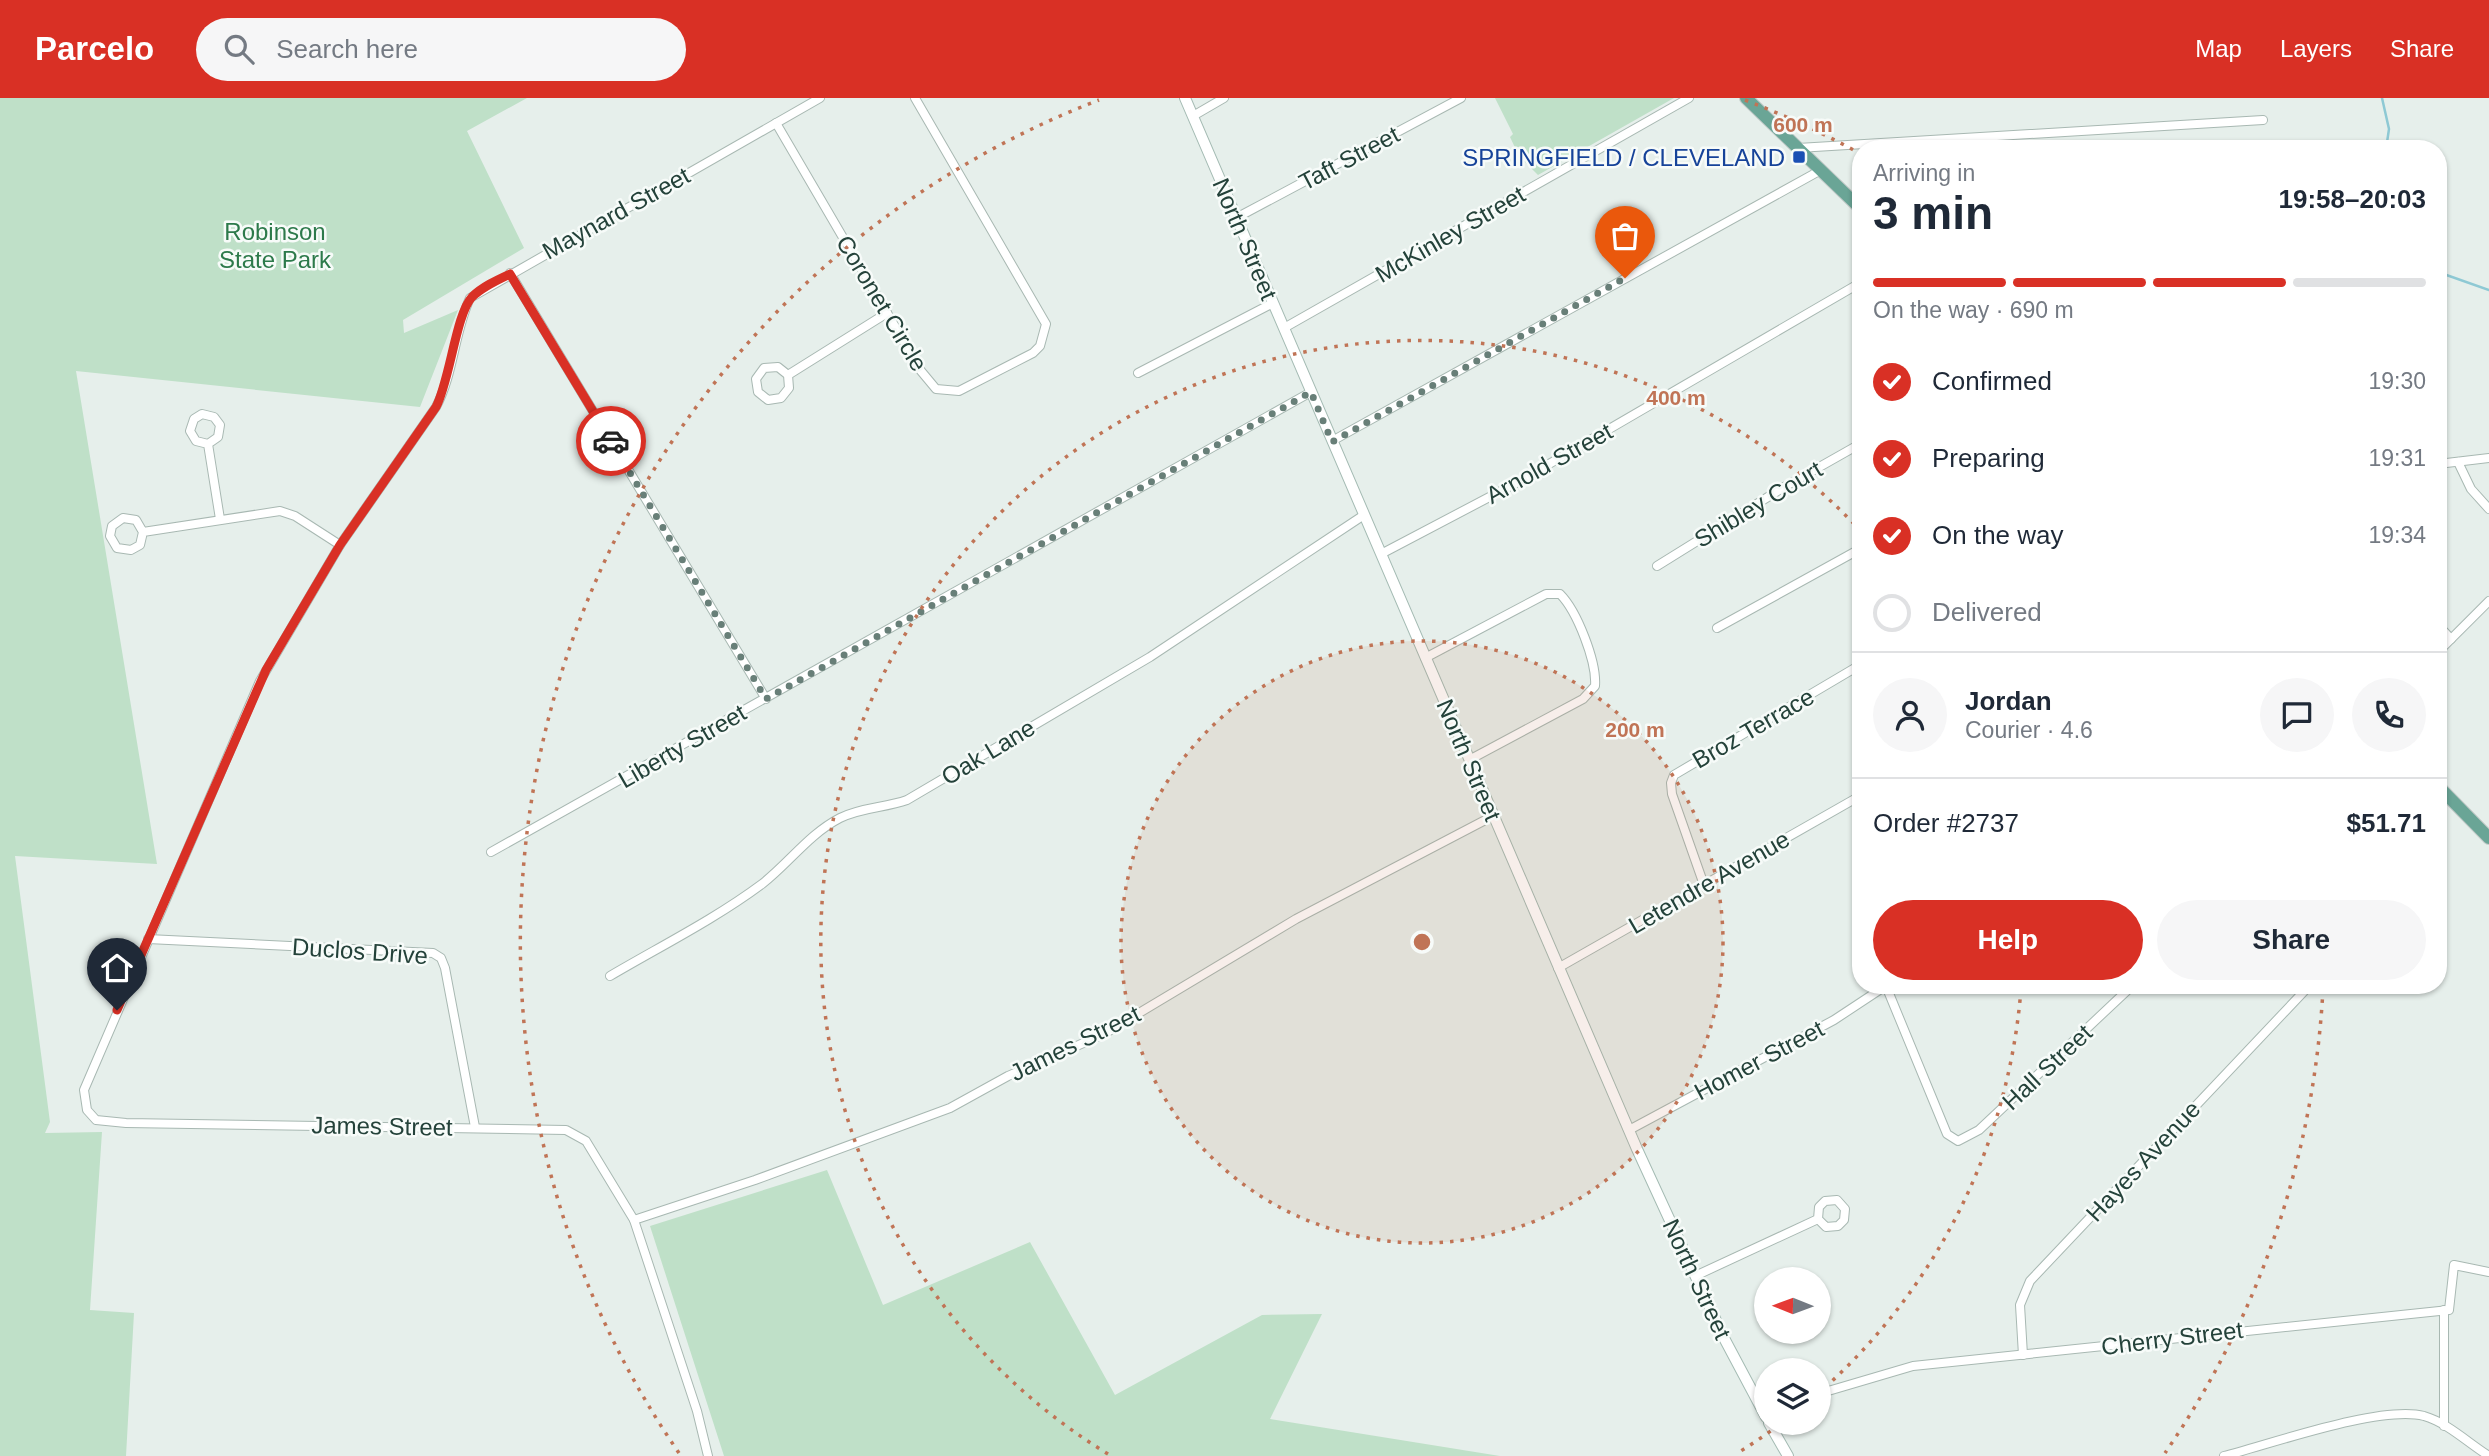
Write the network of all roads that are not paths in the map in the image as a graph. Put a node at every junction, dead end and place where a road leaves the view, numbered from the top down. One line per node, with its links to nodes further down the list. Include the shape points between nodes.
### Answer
1 (820, 98): 10 (street, Maynard Street)
2 (915, 98): 20 (street, Coronet Circle, via 1044,317 1044,336 1033,353 993,376 959,391 945,391 936,389 921,371)
3 (1185, 98): 8 (main road, North Street)
4 (1224, 98): 8 (street)
5 (1461, 98): 16 (street, Taft Street)
6 (1689, 98): 21 (street, McKinley Street)
7 (1746, 98): 13 (main road)
8 (1192, 116): 16 (main road, North Street)
9 (2263, 120): 11 (street)
10 (776, 123): 17 (street, Maynard Street); 20 (street, Coronet Circle)
11 (1931, 140)
12 (1852, 145): 13 (street)
13 (1798, 148): 14 (main road)
14 (1821, 170): 15 (main road); 25 (street)
15 (1852, 200)
16 (1236, 218): 19 (main road, North Street)
17 (510, 274): 35 (street, Maynard Street, via 470,298 436,407); 46 (street)
18 (1852, 288): 37 (street, Arnold Street, via 1518,482)
19 (1273, 303): 21 (main road, North Street); 22 (street)
20 (887, 313): 23 (street)
21 (1283, 328): 24 (main road, North Street)
22 (1138, 373)
23 (788, 375): 23 (street, via 778,367 764,369 756,379 758,392 768,400 781,398 789,388)
24 (1311, 392): 25 (main road, North Street); 46 (street, Liberty Street)
25 (1332, 442): 32 (main road, North Street)
26 (208, 444): 33 (street)
27 (1852, 448): 38 (street, Shibley Court)
28 (2489, 458): 29 (street)
29 (2458, 462): 30 (street); 31 (street, via 2471,489)
30 (2447, 463)
31 (2489, 509)
32 (1364, 515): 37 (main road, North Street); 56 (street, Oak Lane, via 1150,657 907,800 864,808 838,819 744,897)
33 (220, 519): 34 (street); 35 (street, via 288,513)
34 (144, 532): 34 (street, via 136,520 123,518 114,523 110,536 117,548 127,551 139,545)
35 (340, 545): 54 (street, Maynard Street, via 260,681)
36 (1852, 553): 40 (street)
37 (1381, 554): 44 (main road, North Street)
38 (1657, 566)
39 (2489, 601): 42 (street)
40 (1717, 628)
41 (2447, 635): 42 (street)
42 (2451, 639): 43 (street)
43 (2447, 643)
44 (1425, 658): 47 (main road, North Street); 47 (street, via 1546,594 1560,594 1571,609 1595,666 1595,686 1590,693)
45 (1852, 670): 53 (street, Broz Terrace, via 1674,775 1672,794)
46 (766, 699): 52 (street, Liberty Street)
47 (1469, 760): 50 (main road, North Street)
48 (2447, 795): 51 (main road)
49 (1852, 801): 53 (street, Letendre Avenue)
50 (1493, 816): 55 (main road, North Street); 65 (street, James Street, via 1296,919 1104,1034 950,1108)
51 (2489, 838)
52 (491, 852)
53 (1704, 885): 55 (street, Letendre Avenue)
54 (148, 939): 61 (street, Maynard Street, via 86,1082); 62 (street, Duclos Drive, via 433,953 445,968)
55 (1558, 968): 63 (main road, North Street)
56 (610, 976)
57 (1874, 994): 63 (street, Homer Street)
58 (1889, 994): 59 (street, Hall Street, via 1947,1134 1956,1141 1979,1130)
59 (2123, 994)
60 (2301, 994): 69 (street, Hayes Avenue, via 2030,1281 2020,1305)
61 (87, 1110): 62 (street, James Street, via 96,1120 126,1123)
62 (475, 1127): 65 (street, James Street, via 566,1130 586,1141)
63 (1629, 1130): 67 (main road, North Street)
64 (1818, 1219): 67 (street)
65 (634, 1220): 74 (street, James Street)
66 (2489, 1272): 68 (street, via 2454,1265 2449,1310)
67 (1695, 1276): 71 (main road, North Street)
68 (2444, 1310): 69 (street, Cherry Street); 72 (street)
69 (2022, 1355): 70 (street, Cherry Street, via 1913,1366)
70 (1831, 1390)
71 (1754, 1391)
72 (2444, 1426): 76 (street, via 2420,1415 2385,1416); 77 (street)
73 (1776, 1435): 75 (main road)
74 (708, 1456)
75 (1788, 1456)
76 (2224, 1456)
77 (2488, 1456)

